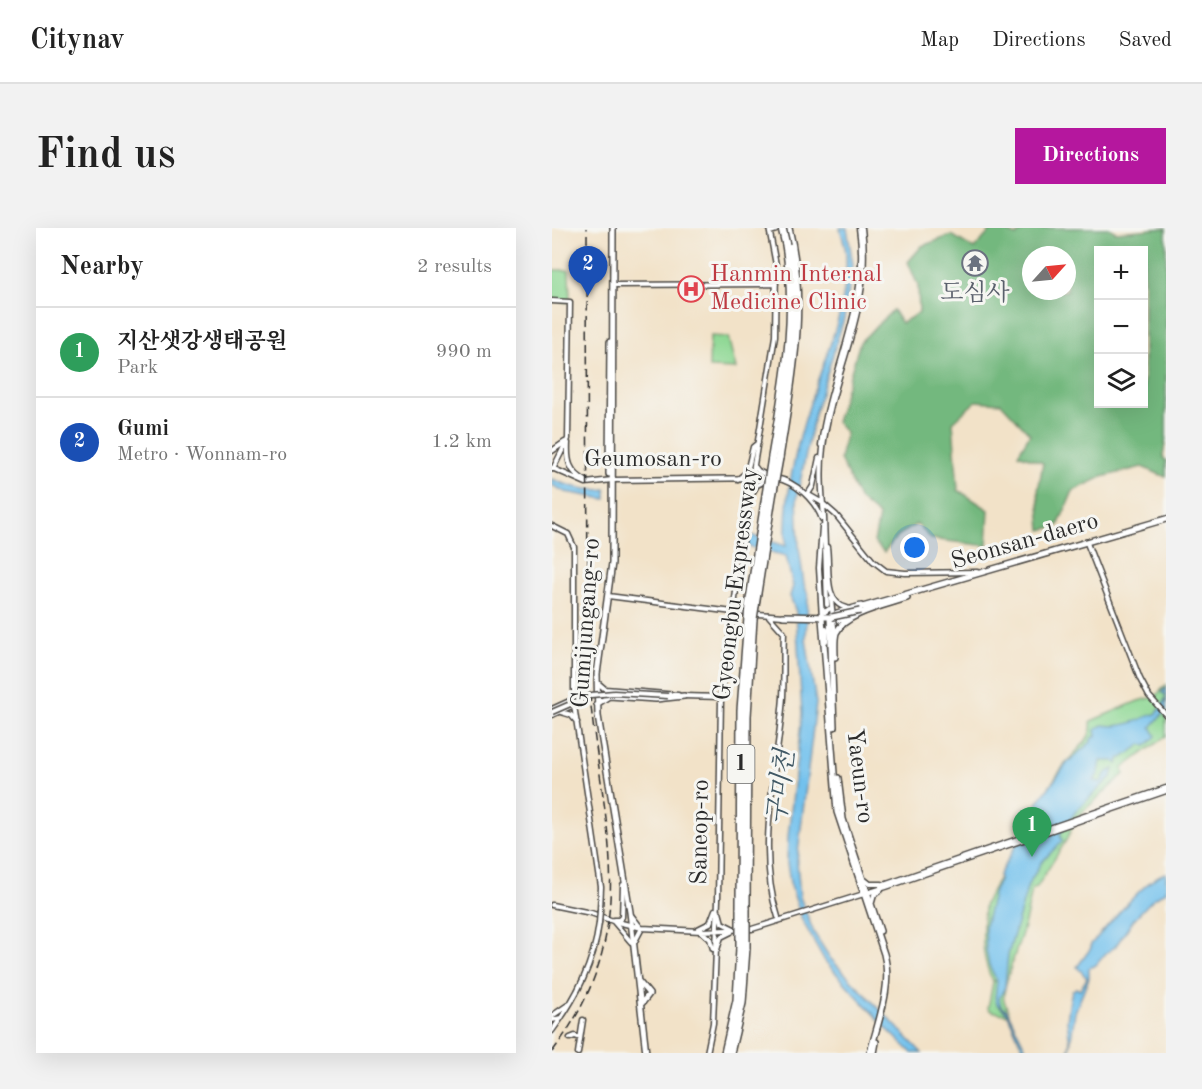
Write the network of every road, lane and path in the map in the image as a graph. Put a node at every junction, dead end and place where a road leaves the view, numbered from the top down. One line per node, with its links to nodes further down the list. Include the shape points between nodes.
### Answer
1 (612, 228): 6 (main road, Gumijungang-ro); 17 (main road, Gumijungang-ro)
2 (785, 228): 4 (street); 75 (highway, Gyeongbu Expressway / 1, bridge, via 792,296 789,370 750,618)
3 (861, 228): 11 (street, via 857,300 827,411); 19 (street, via 865,257 858,312 827,427 821,463)
4 (769, 230): 5 (street, Saneop-ro)
5 (776, 284): 6 (street); 9 (street, Saneop-ro, via 775,336)
6 (614, 285): 17 (main road, Gumijungang-ro)
7 (552, 301): 8 (street, via 570,302)
8 (568, 439): 10 (street); 13 (street); 18 (street, via 570,466 576,475)
9 (758, 442): 12 (street, Saneop-ro); 15 (street, via 747,472)
10 (552, 451)
11 (819, 458): 20 (street, via 813,486); 21 (street)
12 (754, 465): 14 (street); 16 (street, Saneop-ro)
13 (552, 469): 18 (street, Geumosan-ro)
14 (771, 477): 16 (street, Geumosan-ro); 20 (street, Geumosan-ro); 22 (street, via 755,487)
15 (738, 479): 16 (street, Geumosan-ro); 17 (street, Geumosan-ro)
16 (753, 479): 22 (street, Saneop-ro)
17 (610, 480): 18 (street, Geumosan-ro); 31 (main road, Gumijungang-ro, via 612,563); 44 (main road, Gumijungang-ro, via 609,570 597,648)
18 (591, 483)
19 (822, 491): 21 (street); 23 (street)
20 (806, 494): 21 (street, Geumosan-ro); 25 (street)
21 (822, 503): 23 (street); 25 (street)
22 (748, 504): 36 (street, Saneop-ro)
23 (832, 511): 25 (street, via 826,513); 29 (street, via 882,569 892,573)
24 (1166, 520): 28 (main road, Seonsan-daero)
25 (823, 521): 27 (street); 33 (street)
26 (552, 526): 47 (street, via 568,534 574,547)
27 (824, 534): 30 (street); 33 (street)
28 (1088, 544): 29 (main road, Seonsan-daero); 29 (main road, Seonsan-daero); 53 (street, via 1140,679)
29 (967, 576): 32 (main road, Seonsan-daero); 35 (main road, Seonsan-daero)
30 (831, 593): 34 (street, via 837,604); 42 (street)
31 (608, 596): 36 (street); 43 (main road, Gumijungang-ro)
32 (900, 596): 34 (main road); 35 (main road, Seonsan-daero)
33 (825, 605): 39 (street); 40 (street)
34 (851, 609): 35 (main road, via 837,613 838,619)
35 (861, 610): 40 (main road, bridge); 42 (main road, via 843,624)
36 (733, 612): 37 (street); 46 (street, Saneop-ro)
37 (768, 615): 38 (street); 66 (street, via 784,633 783,697 768,843)
38 (783, 615): 39 (main road)
39 (819, 618): 40 (main road); 41 (main road)
40 (831, 618): 41 (main road)
41 (827, 628): 48 (main road); 54 (street, Yaeun-ro); 60 (main road, Yaeun-ro, via 837,812)
42 (835, 640): 48 (main road)
43 (597, 681): 44 (main road, Gumijungang-ro); 44 (street)
44 (602, 694): 45 (main road, via 656,699); 49 (main road); 49 (main road, Gumijungang-ro); 58 (main road, Gumijungang-ro, via 597,726)
45 (684, 696): 46 (street); 52 (street, bridge, via 591,695)
46 (721, 697): 61 (street, Saneop-ro)
47 (574, 699): 50 (street); 52 (street)
48 (834, 701): 54 (main road)
49 (597, 704): 64 (main road, Gumijungang-ro)
50 (574, 705): 51 (street); 55 (street)
51 (561, 711): 52 (street); 55 (street)
52 (552, 712)
53 (1166, 715)
54 (834, 721): 57 (main road, Yaeun-ro, via 841,811)
55 (578, 724): 78 (street, bridge, via 601,887 596,940)
56 (1166, 790): 59 (street)
57 (861, 875): 59 (street, via 870,884); 60 (main road, Yaeun-ro)
58 (623, 885): 65 (street, via 621,918 616,921); 68 (main road, Gumijungang-ro)
59 (886, 885): 60 (street); 63 (street, via 874,895)
60 (865, 892): 63 (main road, Yaeun-ro); 72 (street, via 784,920); 77 (main road, Yaeun-ro, via 886,962)
61 (718, 900): 70 (street, via 710,923); 71 (street, Saneop-ro); 72 (street, via 722,923)
62 (552, 905): 65 (street)
63 (872, 906): 77 (main road, Yaeun-ro, via 889,959 891,977)
64 (630, 912): 68 (main road, Gumijungang-ro); 69 (street)
65 (605, 917): 67 (street)
66 (778, 917)
67 (614, 921): 68 (street); 74 (street)
68 (630, 926): 69 (street); 74 (main road, Gumijungang-ro)
69 (642, 928): 70 (street); 74 (street)
70 (692, 930): 73 (street)
71 (716, 930): 72 (street); 73 (street); 76 (street, Saneop-ro)
72 (741, 930): 76 (street, via 721,937)
73 (700, 931): 76 (street, via 712,942)
74 (632, 943): 86 (main road, Gumijungang-ro); 86 (main road, Gumijungang-ro, via 638,981 649,994 641,1005)
75 (743, 948): 88 (highway, Gyeongbu Expressway / 1, via 737,1000); 89 (highway, Gyeongbu Expressway / 1, via 742,1003)
76 (715, 960): 87 (street, Saneop-ro, via 713,1023)
77 (886, 991): 90 (main road)
78 (572, 1003): 79 (street); 80 (street)
79 (562, 1018): 80 (street); 82 (street)
80 (552, 1019): 82 (street)
81 (583, 1020): 84 (street)
82 (554, 1029)
83 (570, 1038): 84 (street)
84 (580, 1038): 85 (street)
85 (578, 1053)
86 (645, 1053)
87 (707, 1053)
88 (724, 1053)
89 (730, 1053)
90 (872, 1053)

